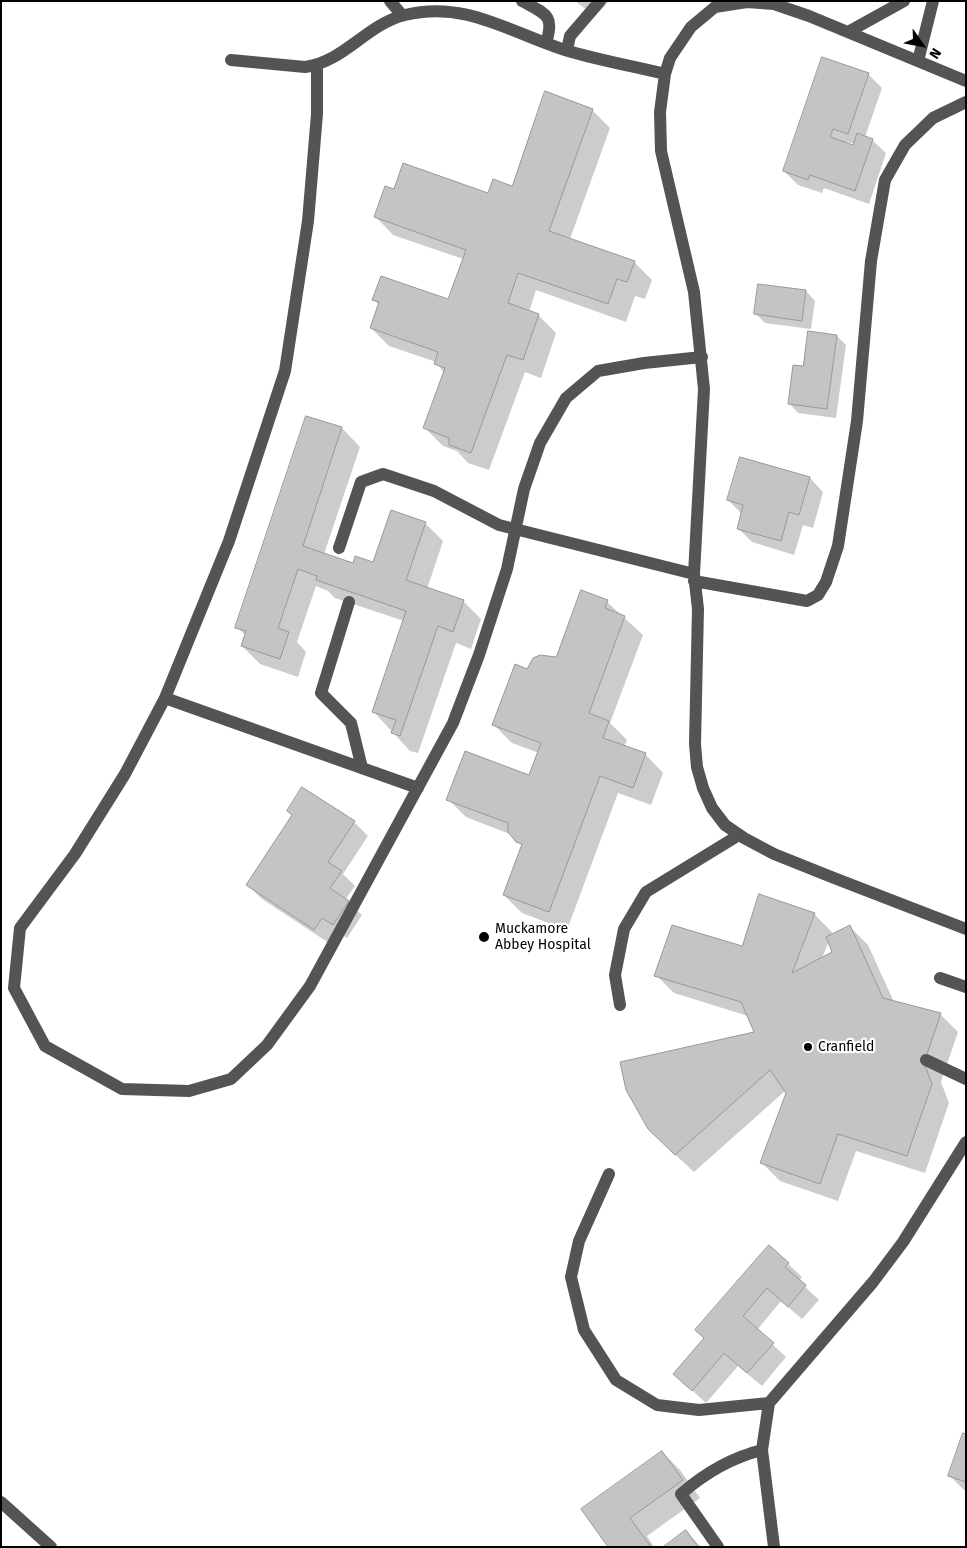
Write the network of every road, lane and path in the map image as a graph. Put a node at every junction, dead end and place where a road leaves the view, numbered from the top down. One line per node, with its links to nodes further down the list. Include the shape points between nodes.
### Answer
1 (390, 1): 6 (lane)
2 (522, 1): 8 (lane, via 546,14 551,26)
3 (600, 1): 9 (lane, via 570,36)
4 (904, 1): 7 (lane)
5 (934, 1): 11 (lane)
6 (402, 15): 8 (lane, via 451,10 476,16); 12 (lane, via 378,26)
7 (848, 32): 11 (lane); 13 (lane, via 774,4 746,2 715,8 691,27 670,58)
8 (546, 43): 9 (lane)
9 (567, 50): 13 (lane)
10 (231, 60): 12 (lane)
11 (918, 61): 14 (lane)
12 (317, 66): 21 (lane, via 317,114 308,220 285,371 229,541)
13 (665, 74): 16 (lane, via 660,112 661,151 694,292)
14 (966, 81)
15 (966, 102): 19 (lane, via 933,118 905,145 885,180 871,261 856,430 838,546 826,582 818,595 807,601)
16 (702, 357): 17 (lane, via 598,370 566,398 540,443); 19 (lane, via 702,464 695,520)
17 (515, 528): 18 (lane, via 500,525 434,491 383,474 361,482); 19 (lane); 23 (lane, via 507,570 479,655 453,723)
18 (339, 548)
19 (694, 578): 24 (lane, via 698,609 697,767 712,808 725,825)
20 (349, 602): 22 (lane, via 321,693 351,723)
21 (164, 698): 22 (lane); 23 (lane, via 124,774 75,854 20,928 14,988 44,1046 122,1089 189,1091 231,1079 266,1045 310,986)
22 (362, 768): 23 (lane)
23 (418, 788)
24 (739, 835): 25 (lane, via 774,854); 28 (lane, via 646,892 624,929 615,975)
25 (966, 929)
26 (940, 978): 27 (lane)
27 (966, 987)
28 (620, 1005)
29 (926, 1060): 30 (lane)
30 (966, 1079)
31 (966, 1142): 33 (lane, via 891,1258)
32 (609, 1174): 33 (lane, via 579,1240 571,1277 584,1330 616,1380 656,1405 699,1410)
33 (770, 1403): 34 (lane)
34 (762, 1450): 37 (lane, via 737,1456 700,1477 681,1494); 38 (lane)
35 (1, 1502): 36 (lane)
36 (51, 1547)
37 (718, 1547)
38 (774, 1547)

